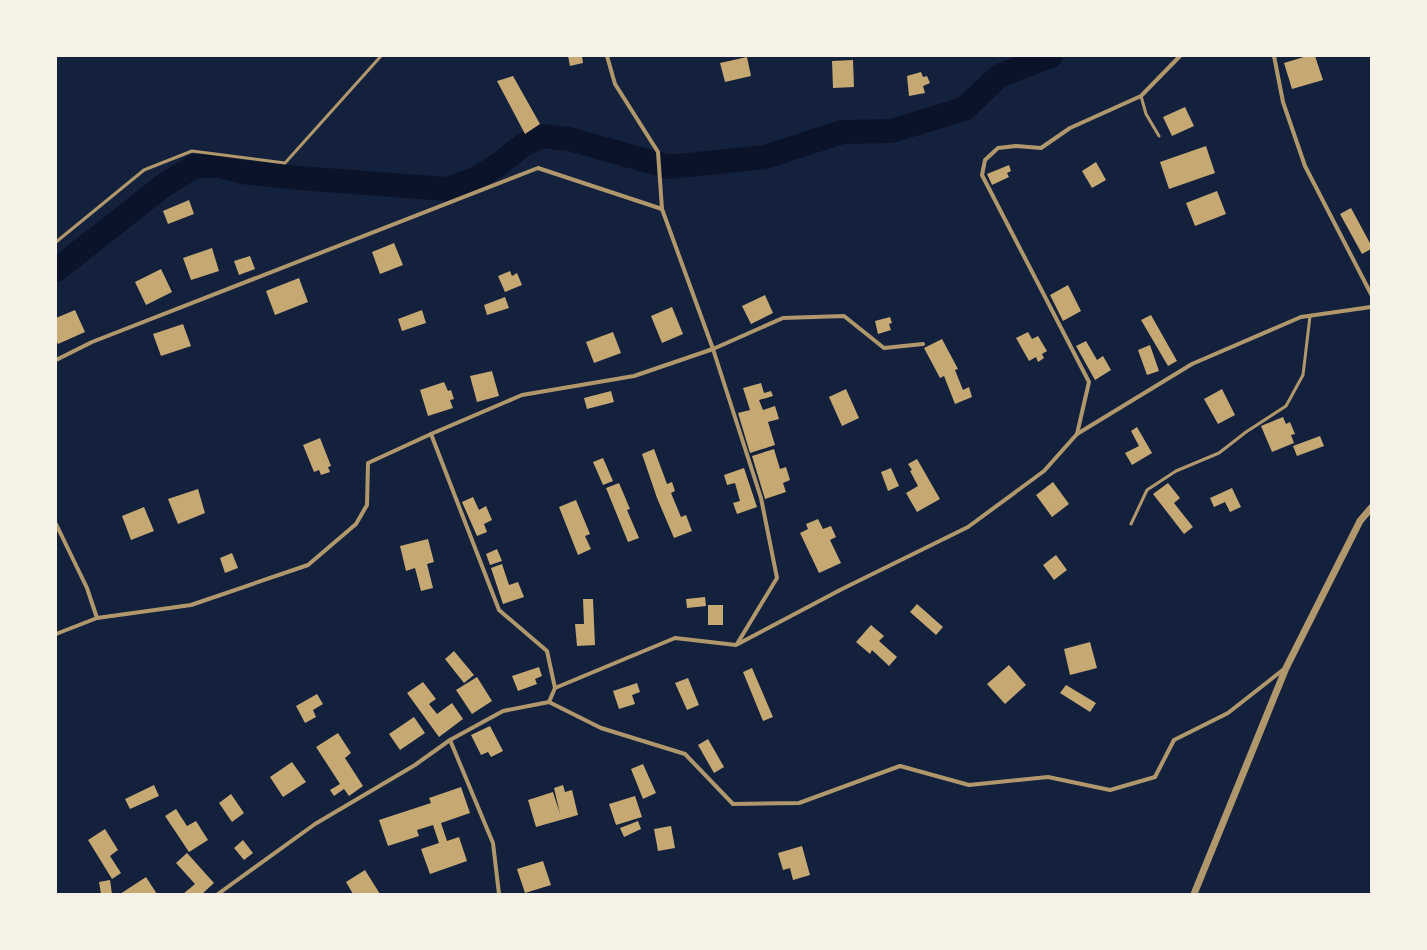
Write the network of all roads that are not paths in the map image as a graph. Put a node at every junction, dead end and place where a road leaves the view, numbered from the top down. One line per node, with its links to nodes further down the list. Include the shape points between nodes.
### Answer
1 (381, 56): 8 (lane, via 286,163 192,151 144,170)
2 (607, 56): 7 (street, via 615,84 658,152)
3 (1180, 56): 5 (street)
4 (1274, 56): 9 (street, via 1283,102 1305,166)
5 (1141, 96): 6 (lane, via 1146,114); 16 (street, via 1070,128 1041,148 998,148 985,160 982,175 1088,382)
6 (1159, 136)
7 (662, 209): 13 (street); 14 (street, via 538,168 92,342)
8 (56, 242)
9 (1371, 294)
10 (1371, 307): 11 (street)
11 (1310, 316): 16 (street, via 1301,317 1192,364); 19 (lane, via 1303,375 1286,406 1219,453 1176,471 1147,490)
12 (922, 344): 13 (street, via 884,348 844,316 783,318)
13 (713, 349): 15 (street, via 634,376 522,395); 22 (street, via 761,498 777,578)
14 (56, 360)
15 (431, 434): 20 (street, via 368,463 367,504 356,524 308,565 192,605); 24 (street, via 499,610 547,651)
16 (1077, 434): 22 (street, via 1044,471 968,527)
17 (1371, 508): 23 (street, via 1360,521)
18 (56, 524): 20 (street, via 87,588)
19 (1130, 524)
20 (97, 618): 21 (street)
21 (56, 634)
22 (736, 645): 24 (street, via 675,638)
23 (1286, 668): 25 (street, via 1228,713 1174,740 1155,777 1110,790 1048,777 969,785 900,766 799,804 733,804 685,754 600,728); 29 (street)
24 (555, 688): 25 (street)
25 (549, 702): 26 (street, via 503,711)
26 (450, 740): 27 (street, via 415,765 316,824); 28 (street, via 493,843)
27 (218, 894)
28 (499, 894)
29 (1194, 894)

